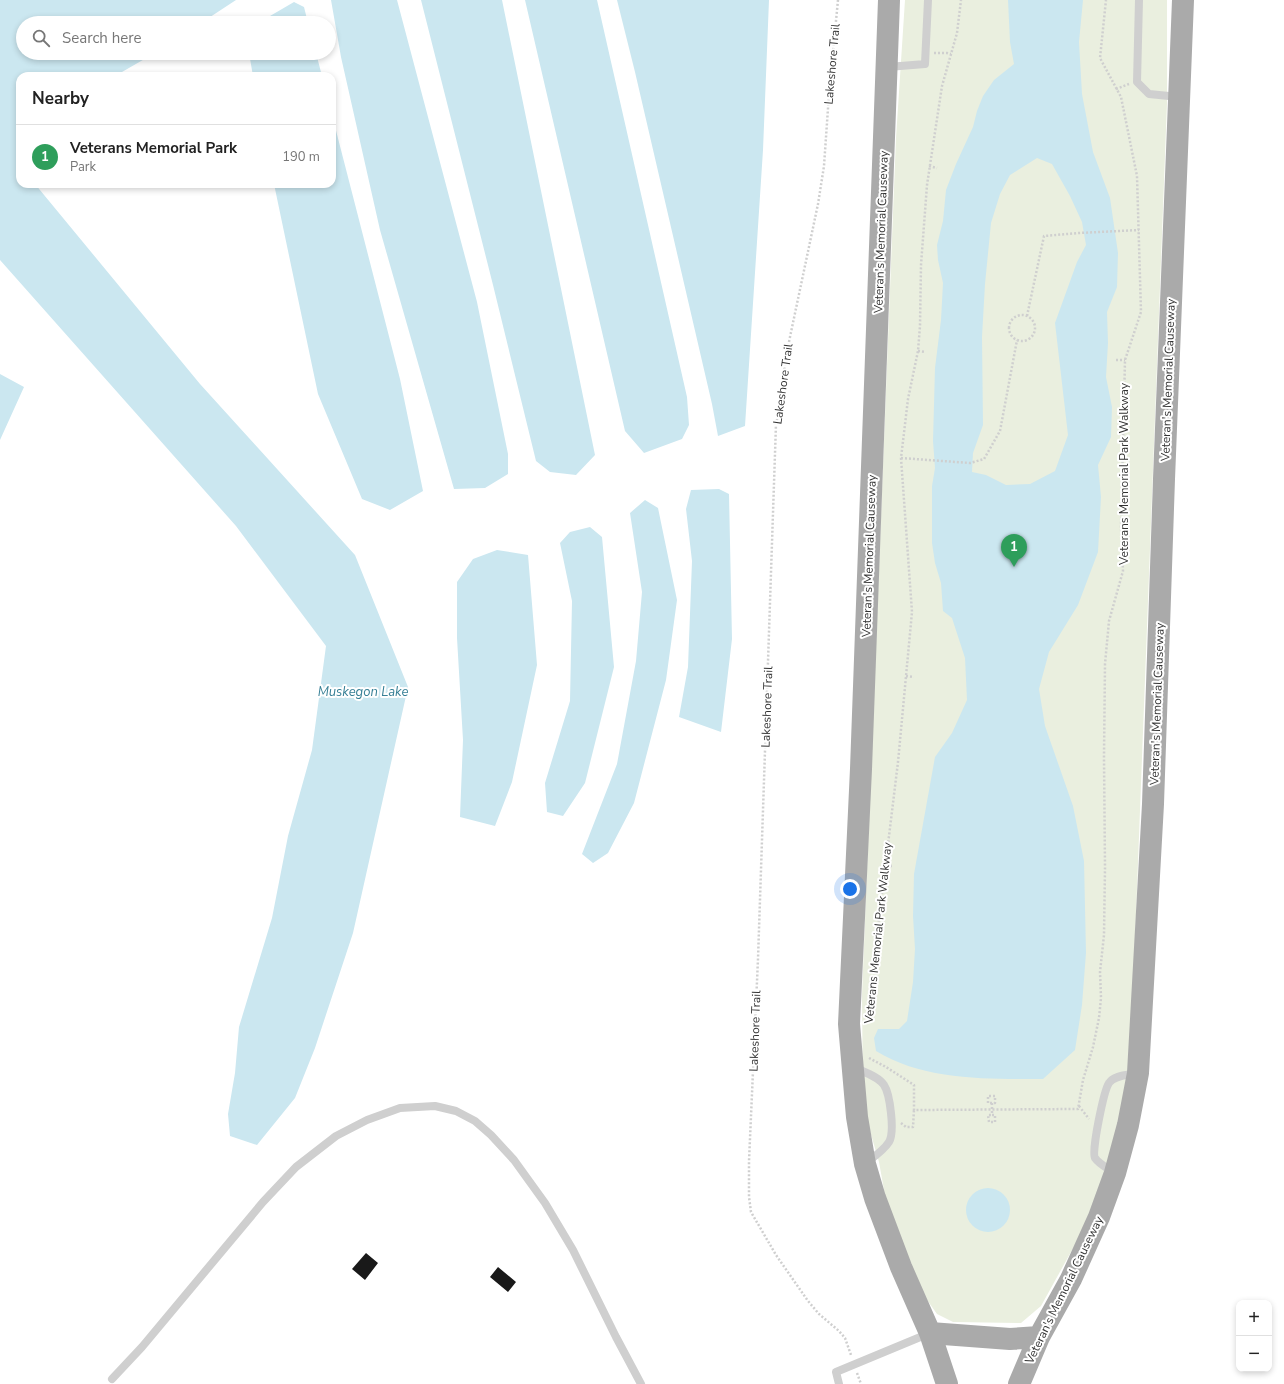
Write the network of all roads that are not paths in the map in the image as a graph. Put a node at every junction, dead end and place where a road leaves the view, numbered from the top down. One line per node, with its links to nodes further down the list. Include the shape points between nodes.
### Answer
1 (889, 0): 5 (main road, Veteran's Memorial Causeway)
2 (928, 0): 5 (lane, via 925,64)
3 (1139, 0): 6 (lane, via 1137,82 1149,94)
4 (1183, 0): 6 (main road, Veteran's Memorial Causeway)
5 (887, 67): 7 (main road, Veteran's Memorial Causeway, via 860,800 849,1024)
6 (1180, 97): 8 (main road, Veteran's Memorial Causeway, via 1153,804)
7 (852, 1066): 9 (main road, Veteran's Memorial Causeway); 9 (lane, via 884,1084 891,1112 892,1132 889,1142)
8 (1138, 1073): 10 (main road, Veteran's Memorial Causeway); 10 (lane, via 1117,1077 1109,1083 1101,1109 1093,1153 1097,1161)
9 (865, 1164): 11 (main road, Veteran's Memorial Causeway, via 901,1267)
10 (1115, 1173): 12 (main road, Veteran's Memorial Causeway, via 1099,1217 1071,1279)
11 (930, 1332): 12 (main road, via 1010,1339); 15 (lane, via 836,1372); 16 (main road, Veteran's Memorial Causeway)
12 (1039, 1337): 17 (main road, Veteran's Memorial Causeway)
13 (112, 1379): 14 (lane, via 296,1167 336,1136 367,1120 400,1108 435,1106 456,1111 475,1121 514,1160 545,1203 573,1250)
14 (641, 1384)
15 (839, 1384)
16 (947, 1384)
17 (1019, 1384)

